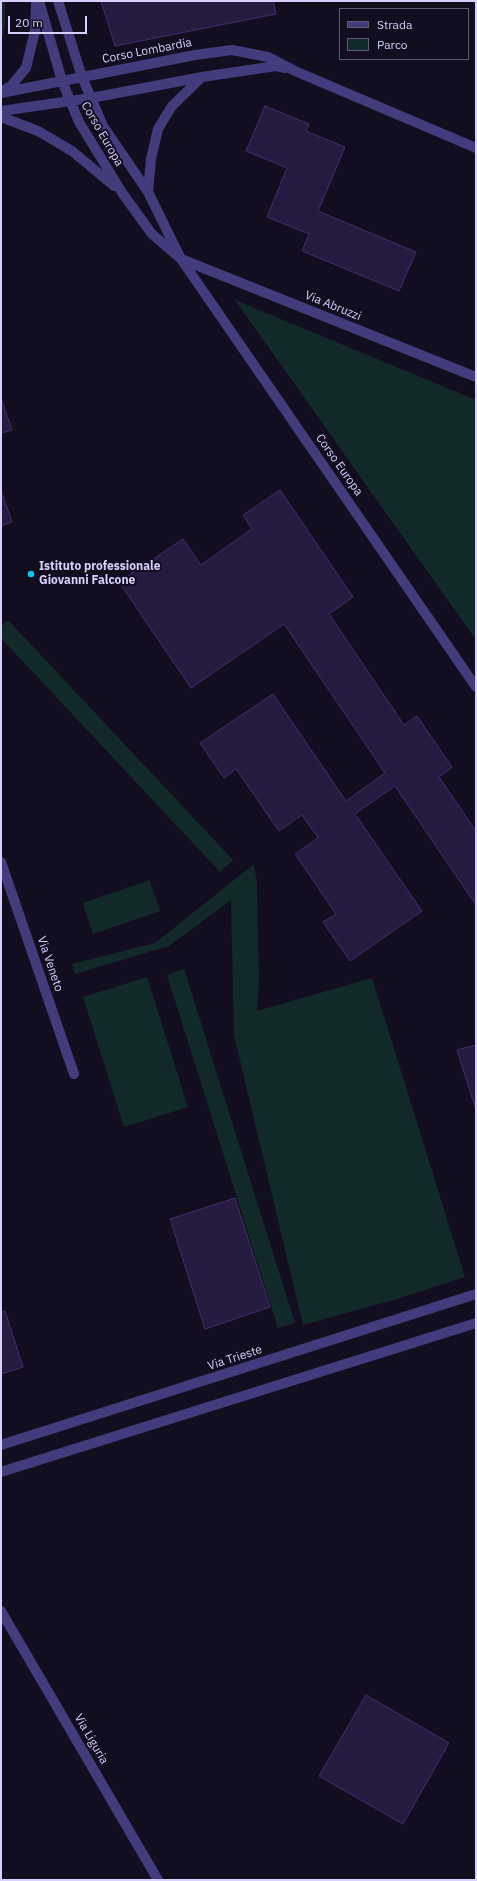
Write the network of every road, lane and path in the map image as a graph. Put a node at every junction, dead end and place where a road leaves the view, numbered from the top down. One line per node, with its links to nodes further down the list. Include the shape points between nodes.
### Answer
1 (37, 1): 6 (street, Corso Europa); 7 (street, via 35,31 26,68 11,86)
2 (58, 1): 4 (street, Corso Europa)
3 (295, 70): 4 (street, Corso Lombardia, via 268,57 232,50); 5 (street, Corso Lombardia, via 276,66); 12 (street, Corso Lombardia)
4 (82, 77): 6 (street, Corso Lombardia); 8 (street, Corso Europa)
5 (202, 77): 8 (street, Corso Lombardia); 13 (street, via 172,106 158,129 151,159)
6 (62, 81): 7 (street, Corso Lombardia); 9 (street, Corso Europa)
7 (1, 92)
8 (91, 98): 9 (street, Corso Lombardia); 13 (street, Corso Europa, via 103,126)
9 (69, 101): 10 (street, Corso Lombardia); 14 (street, Corso Europa, via 97,155)
10 (1, 112)
11 (1, 117): 14 (street, via 38,131 72,151)
12 (476, 148)
13 (148, 192): 15 (street, Corso Europa)
14 (123, 194): 15 (street, Corso Europa, via 152,234)
15 (181, 259): 16 (street, Via Abruzzi); 17 (street, Corso Europa)
16 (476, 377)
17 (476, 687)
18 (1, 862): 19 (street, Via Veneto)
19 (74, 1074)
20 (476, 1294): 22 (street, Via Trieste)
21 (476, 1323): 23 (street)
22 (1, 1445)
23 (1, 1472)
24 (1, 1611): 25 (street, Via Liguria)
25 (158, 1880)

